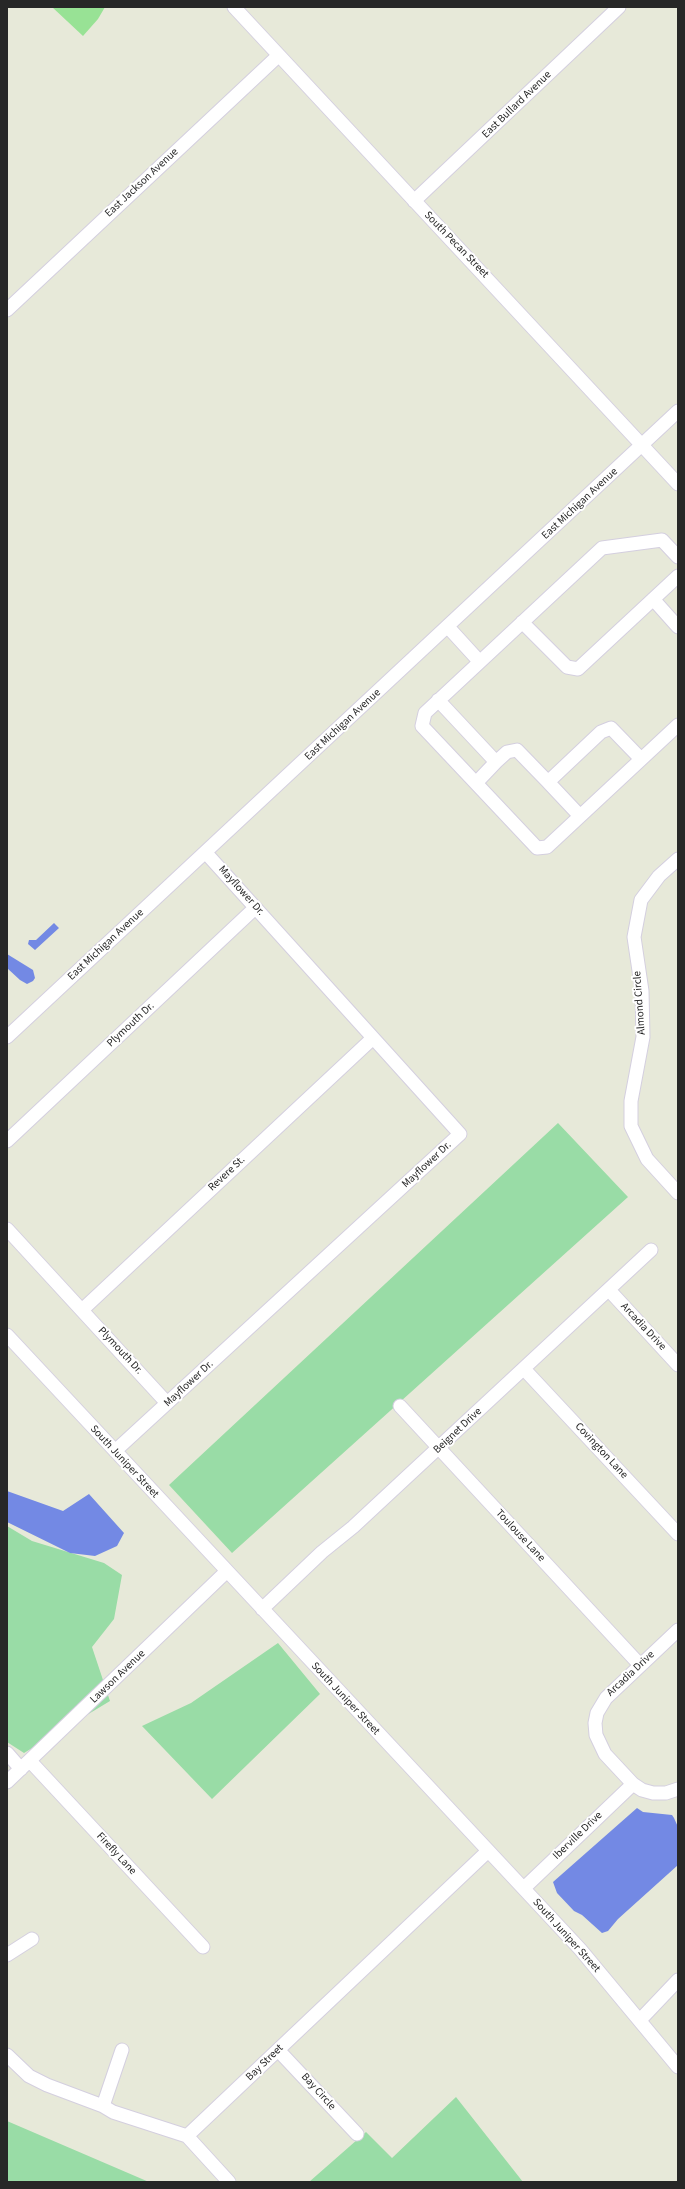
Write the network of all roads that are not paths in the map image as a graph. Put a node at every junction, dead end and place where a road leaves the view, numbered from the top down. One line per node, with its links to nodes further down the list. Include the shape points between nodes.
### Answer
1 (619, 7): 4 (street, East Bullard Avenue)
2 (237, 8): 3 (street, South Pecan Street)
3 (278, 56): 4 (street, South Pecan Street); 5 (street, East Jackson Avenue)
4 (414, 201): 7 (street, South Pecan Street)
5 (7, 310)
6 (678, 411): 7 (street, East Michigan Avenue)
7 (642, 445): 8 (street, South Pecan Street); 13 (street, East Michigan Avenue)
8 (678, 484)
9 (678, 556): 12 (street, via 662,540 602,548)
10 (678, 576): 11 (street)
11 (653, 599): 12 (street, via 578,669 567,667); 14 (street)
12 (522, 622): 15 (street)
13 (448, 627): 15 (street); 23 (street, East Michigan Avenue)
14 (678, 627)
15 (479, 661): 16 (street)
16 (438, 700): 19 (street); 21 (street, via 425,713 422,726)
17 (678, 725): 18 (street)
18 (641, 759): 20 (street, via 611,728 601,732); 22 (street)
19 (496, 762): 20 (street, via 507,752 518,750); 21 (street)
20 (548, 782): 22 (street)
21 (476, 783): 22 (street, via 537,848 547,846)
22 (580, 816)
23 (206, 853): 25 (street, Mayflower Dr.); 26 (street, East Michigan Avenue)
24 (678, 860): 29 (street, Almond Circle, via 659,876 641,900 634,937 642,992 643,1037 631,1101 632,1126 647,1159)
25 (256, 908): 27 (street, Mayflower Dr.); 28 (street, Plymouth Dr.)
26 (7, 1037)
27 (373, 1038): 33 (street, Revere St.); 37 (street, Mayflower Dr., via 460,1134)
28 (7, 1141)
29 (678, 1193)
30 (7, 1229): 33 (street, Plymouth Dr.)
31 (651, 1250): 32 (street, Beignet Drive)
32 (609, 1290): 35 (street, Arcadia Drive); 36 (street, Beignet Drive)
33 (82, 1310): 37 (street, Plymouth Dr.)
34 (7, 1335): 40 (street, South Juniper Street)
35 (678, 1365)
36 (524, 1369): 39 (street, Beignet Drive); 41 (street, Covington Lane)
37 (167, 1403): 40 (street, Mayflower Dr.)
38 (400, 1406): 39 (street, Toulouse Lane)
39 (439, 1448): 43 (street, Beignet Drive); 45 (street, Toulouse Lane)
40 (115, 1451): 42 (street, South Juniper Street)
41 (678, 1534)
42 (227, 1571): 43 (street, South Juniper Street); 47 (street, Lawson Avenue)
43 (262, 1609): 51 (street, South Juniper Street)
44 (678, 1630): 45 (street, Arcadia Drive)
45 (640, 1666): 49 (street, Arcadia Drive, via 606,1698 597,1713 595,1723 597,1739 605,1754)
46 (7, 1753): 47 (street, Firefly Lane)
47 (26, 1765): 48 (street, Lawson Avenue); 54 (street, Firefly Lane)
48 (7, 1782)
49 (633, 1784): 50 (street, Arcadia Drive, via 653,1793 666,1793); 52 (street, Iberville Drive)
50 (678, 1789)
51 (488, 1851): 52 (street, South Juniper Street); 59 (street, Bay Street)
52 (524, 1888): 57 (street, South Juniper Street)
53 (32, 1939): 55 (street)
54 (203, 1947)
55 (7, 1955)
56 (678, 1980): 57 (street)
57 (640, 2020): 61 (street, South Juniper Street)
58 (122, 2050): 62 (street)
59 (278, 2050): 63 (street, Bay Circle); 64 (street, Bay Street)
60 (7, 2055): 62 (street, via 29,2076)
61 (678, 2067)
62 (103, 2106): 64 (street, via 113,2112)
63 (357, 2134)
64 (187, 2136): 65 (street)
65 (229, 2182)

